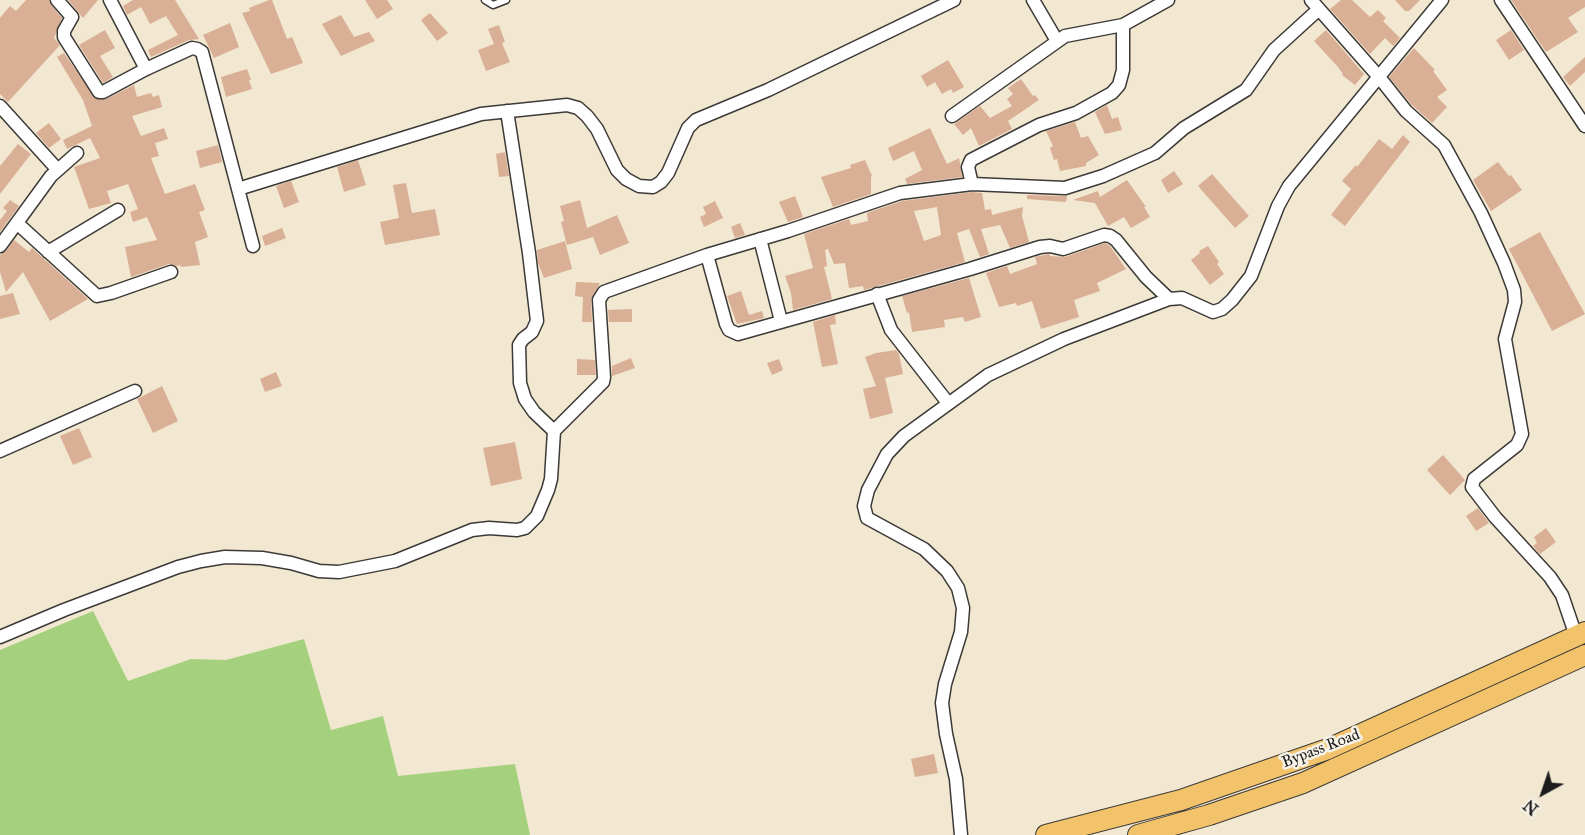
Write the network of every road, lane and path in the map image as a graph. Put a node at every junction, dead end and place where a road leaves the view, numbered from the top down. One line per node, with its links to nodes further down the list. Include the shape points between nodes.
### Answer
1 (57, 0): 13 (street, via 72,17 64,37 97,91 103,92)
2 (110, 0): 13 (street)
3 (485, 0): 4 (lane, via 494,4)
4 (506, 0)
5 (954, 0): 16 (street, via 768,90 696,120 688,128 668,173 653,187 639,186 616,170 597,129 578,108 567,105)
6 (1033, 0): 12 (street)
7 (1168, 0): 11 (street)
8 (1442, 0): 14 (street)
9 (1501, 0): 18 (street)
10 (1315, 5): 14 (street); 21 (street, via 1245,90 1184,128 1155,153 1065,188)
11 (1123, 25): 12 (street, via 1076,33); 21 (street, via 1123,70 1112,93 971,160 968,167)
12 (1057, 41): 17 (street)
13 (146, 69): 22 (street, via 192,48 202,52)
14 (1379, 77): 32 (street, via 1289,186 1251,276 1232,300 1212,312 1182,298); 38 (street, via 1406,111 1449,152 1514,290 1515,302 1505,339 1522,434 1516,445 1474,479 1472,487 1550,577)
15 (0, 106): 20 (street)
16 (507, 111): 22 (street, via 481,114); 36 (street, via 537,321 519,345 520,383 534,412)
17 (952, 116)
18 (1585, 126)
19 (76, 153): 20 (street)
20 (57, 169): 24 (street)
21 (972, 184): 25 (street, via 900,193)
22 (238, 189): 27 (street)
23 (118, 210): 28 (street)
24 (18, 224): 26 (street); 28 (street)
25 (760, 239): 29 (street); 33 (street)
26 (0, 246)
27 (253, 246)
28 (48, 252): 30 (street, via 97,296)
29 (707, 255): 33 (street, via 729,330 738,334); 36 (street, via 608,290 601,296 603,382)
30 (171, 272)
31 (877, 294): 32 (street, via 1040,247 1063,249 1104,235 1116,240); 33 (street); 35 (street, via 891,330)
32 (1169, 299): 35 (street, via 1064,339 988,375)
33 (781, 321)
34 (135, 391): 37 (street)
35 (948, 403): 41 (street, via 892,447 868,490 864,506 871,522 924,549 947,570 958,588 963,608 961,632 942,703 956,779)
36 (554, 431): 39 (street, via 548,490 537,516 525,528 472,530 395,561 339,572 262,558 201,561)
37 (0, 451)
38 (1581, 634): 42 (main road, Bypass Road, via 1328,749 1181,800)
39 (0, 637)
40 (1585, 655): 43 (main road, Bypass Road, via 1303,783)
41 (961, 835)
42 (1046, 835)
43 (1138, 835)

